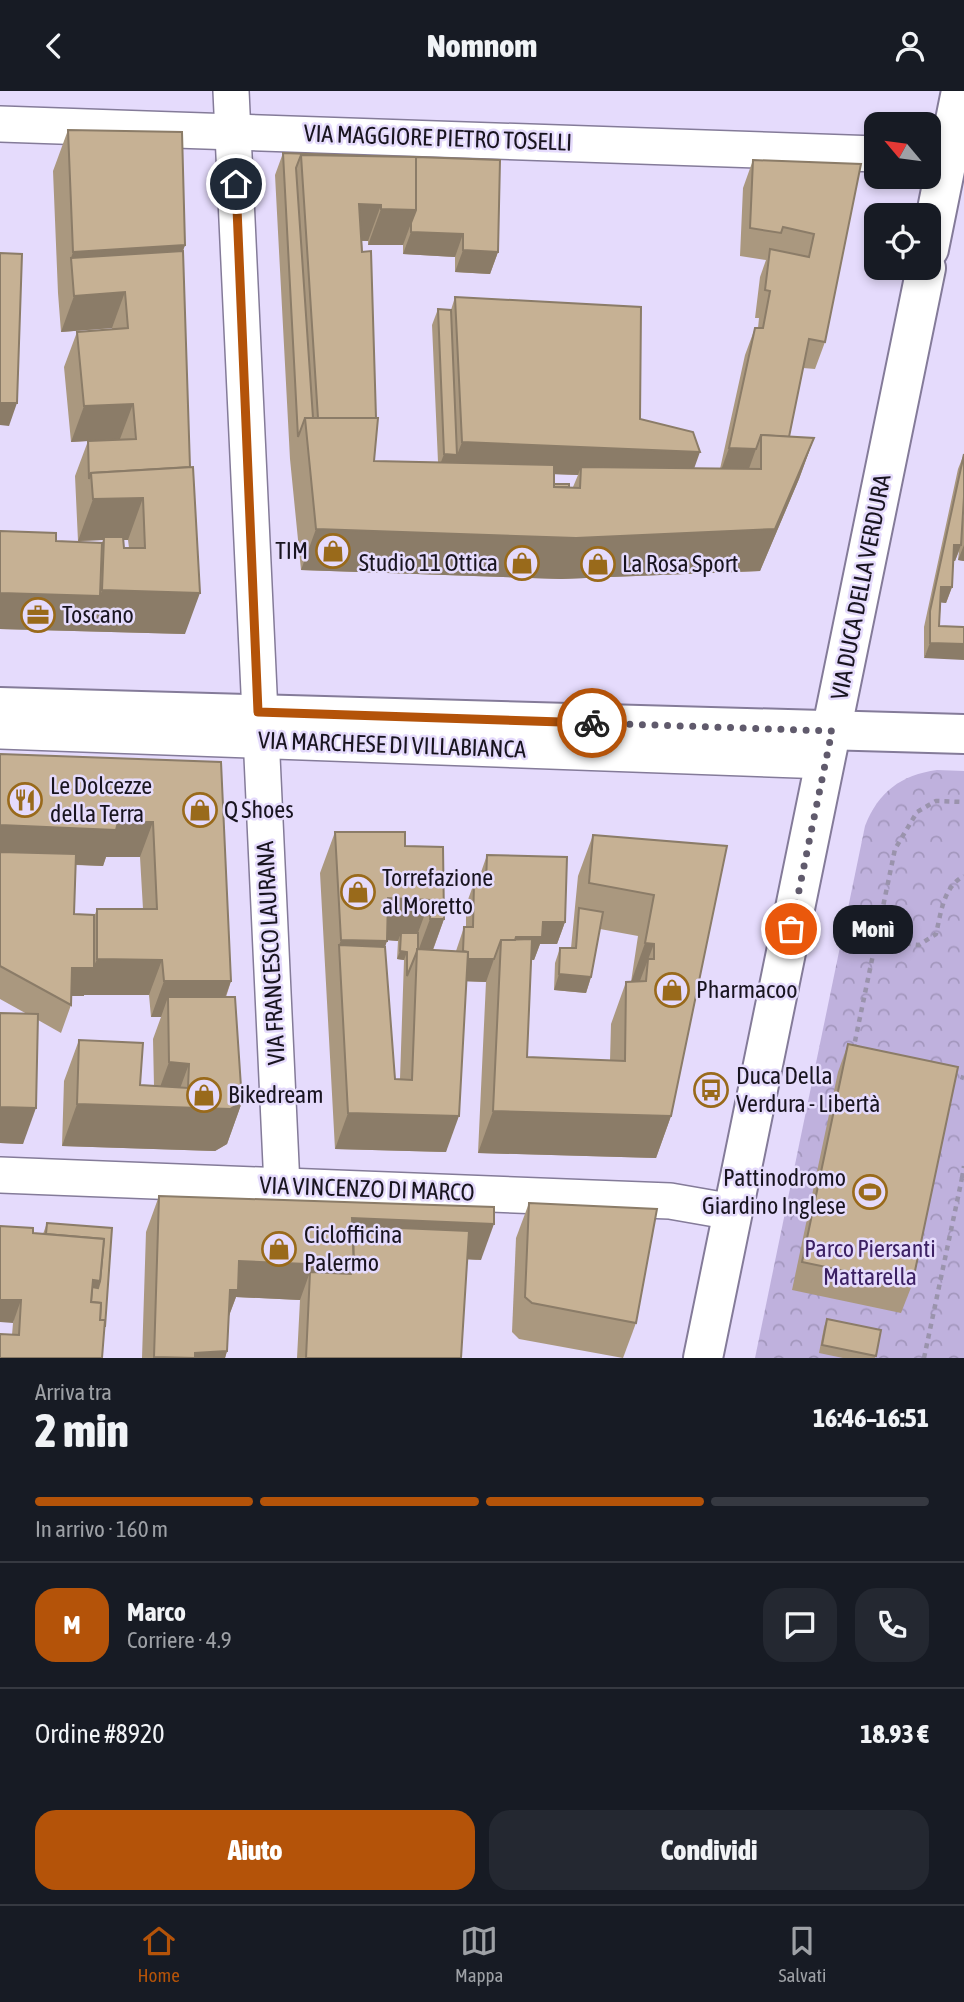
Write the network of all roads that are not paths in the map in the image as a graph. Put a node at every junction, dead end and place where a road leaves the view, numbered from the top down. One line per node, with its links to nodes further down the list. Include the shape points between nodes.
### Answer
1 (232, 91): 4 (street, VIA FRANCESCO LAURANA)
2 (961, 91): 6 (street)
3 (0, 124): 4 (street, VIA MAGGIORE PIETRO TOSELLI)
4 (234, 130): 5 (street, VIA MAGGIORE PIETRO TOSELLI); 10 (street, VIA FRANCESCO LAURANA)
5 (864, 154)
6 (947, 157): 7 (street)
7 (938, 203)
8 (924, 280): 13 (street, VIA DUCA DELLA VERDURA)
9 (0, 707): 10 (street, VIA MARCHESE DI VILLABIANCA)
10 (259, 726): 11 (street, VIA MARCHESE DI VILLABIANCA); 13 (street, VIA MARCHESE DI VILLABIANCA); 15 (street, VIA FRANCESCO LAURANA)
11 (0, 731)
12 (964, 734): 13 (street, VIA MARCHESE DI VILLABIANCA)
13 (829, 746): 16 (street, VIA DUCA DELLA VERDURA)
14 (0, 1175): 15 (street, VIA VINCENZO DI MARCO)
15 (282, 1186): 16 (street, VIA VINCENZO DI MARCO, via 670,1201)
16 (733, 1212): 17 (street, VIA DUCA DELLA VERDURA)
17 (703, 1358)

